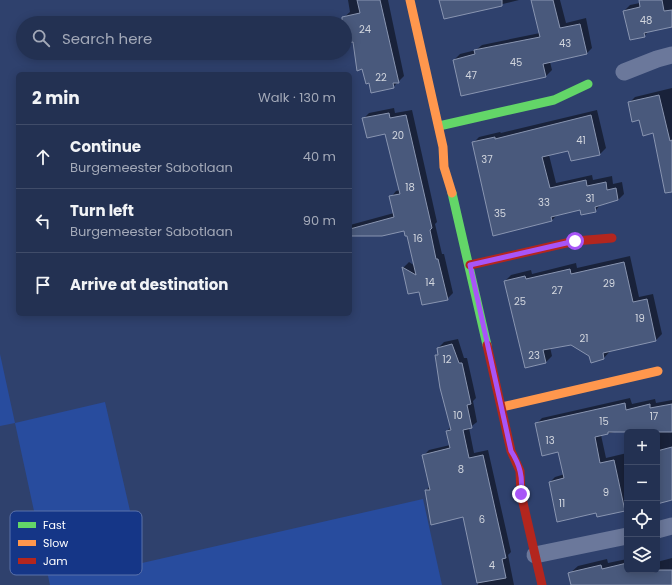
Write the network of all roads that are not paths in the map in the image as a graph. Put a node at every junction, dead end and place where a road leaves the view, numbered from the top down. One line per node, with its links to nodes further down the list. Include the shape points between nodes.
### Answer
1 (410, 0): 5 (street)
2 (672, 55): 3 (street)
3 (624, 72)
4 (588, 84): 5 (street, via 554,100)
5 (439, 126): 7 (street, via 443,147 442,161)
6 (612, 238): 7 (street, via 575,241)
7 (470, 265): 9 (street)
8 (658, 371): 9 (street)
9 (502, 407): 13 (street, via 511,451 519,462 521,494)
10 (672, 526): 11 (street)
11 (660, 529)
12 (624, 537): 13 (street)
13 (535, 555): 14 (street)
14 (542, 585)

